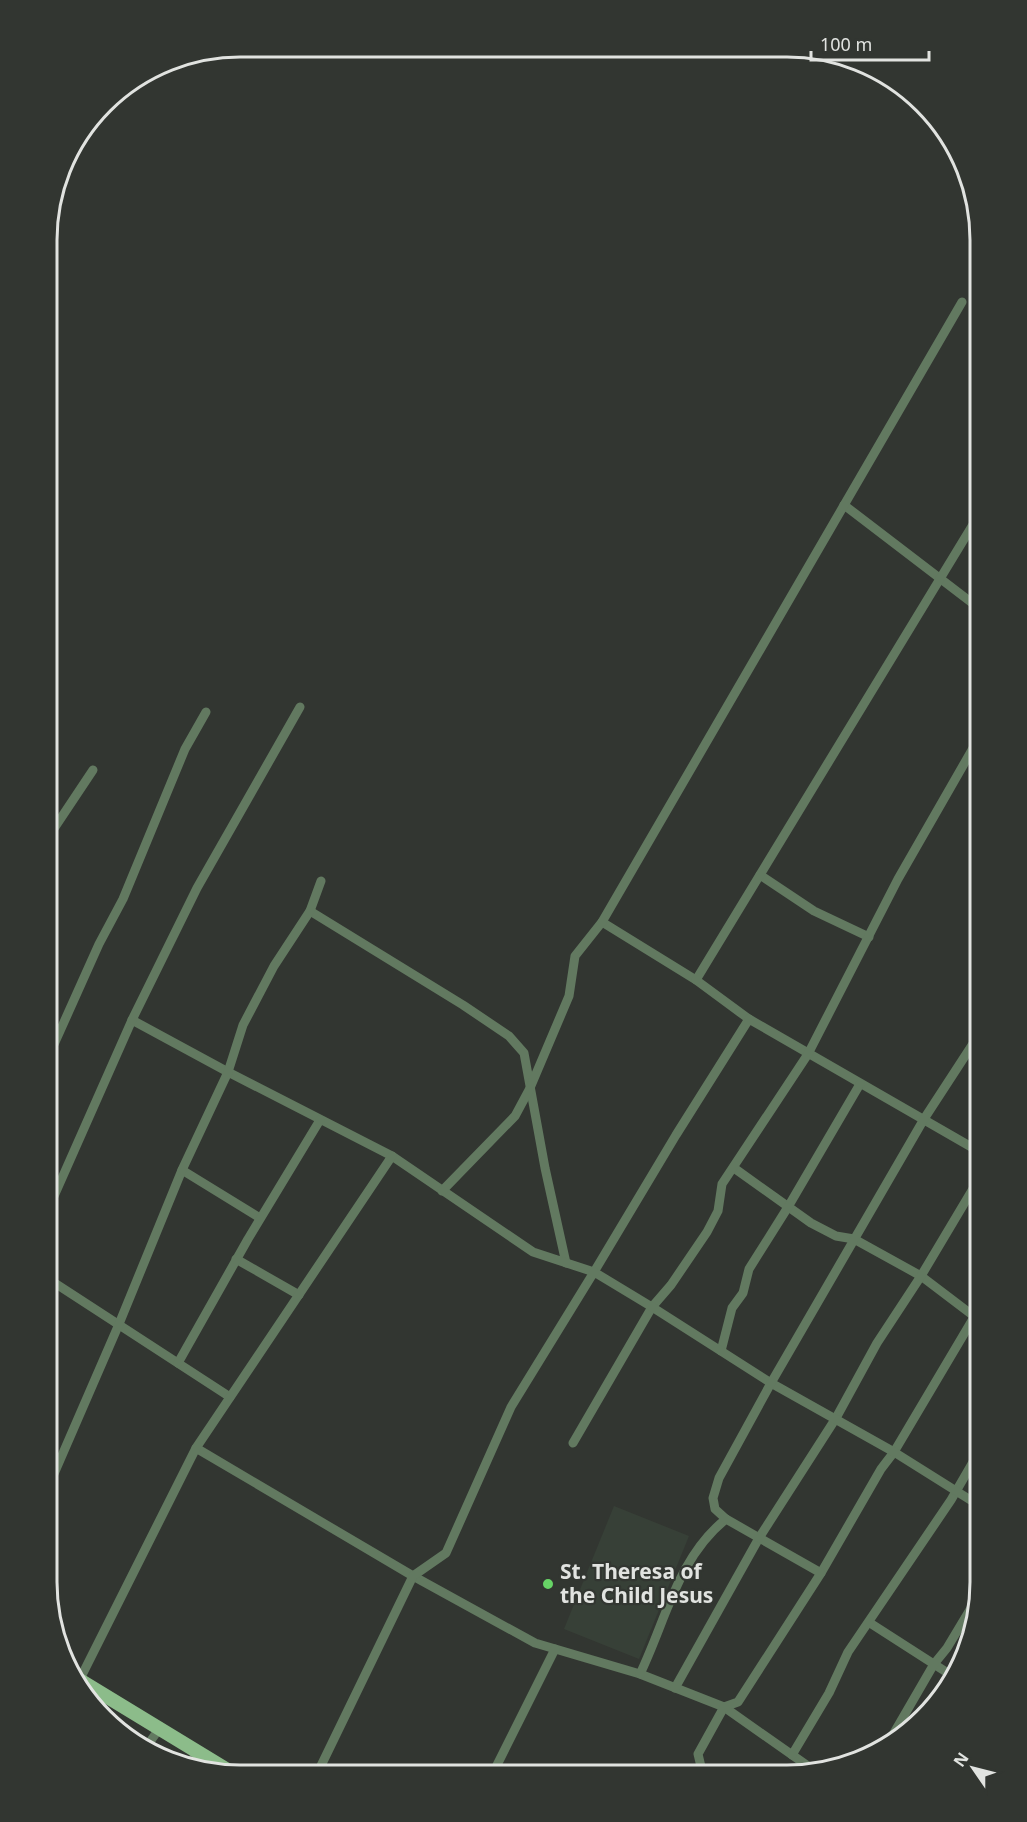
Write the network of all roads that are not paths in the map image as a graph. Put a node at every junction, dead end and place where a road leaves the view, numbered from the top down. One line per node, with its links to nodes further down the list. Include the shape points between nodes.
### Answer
1 (962, 302): 2 (street)
2 (844, 505): 4 (street); 14 (street)
3 (970, 529): 4 (street)
4 (939, 579): 5 (street); 11 (street)
5 (970, 602)
6 (300, 707): 18 (street, via 197,888)
7 (206, 712): 19 (street, via 185,749 123,899)
8 (970, 753): 15 (street)
9 (93, 770): 10 (street)
10 (57, 824)
11 (760, 875): 15 (street, via 813,911); 16 (street)
12 (321, 881): 13 (street)
13 (310, 911): 22 (street, via 274,966 243,1025); 24 (street, via 508,1036 524,1053)
14 (602, 922): 16 (street); 24 (street, via 575,957 569,996)
15 (869, 937): 21 (street)
16 (696, 980): 17 (street)
17 (749, 1019): 21 (street); 39 (street)
18 (132, 1020): 22 (street); 31 (street)
19 (57, 1038)
20 (970, 1048): 26 (street)
21 (808, 1054): 23 (street); 29 (street)
22 (228, 1072): 25 (street); 30 (street)
23 (860, 1084): 26 (street); 34 (street)
24 (530, 1088): 32 (street, via 515,1116); 38 (street)
25 (320, 1119): 28 (street); 35 (street)
26 (924, 1119): 27 (street); 36 (street)
27 (970, 1146)
28 (392, 1156): 32 (street); 42 (street)
29 (734, 1168): 34 (street); 43 (street, via 722,1184 718,1211 707,1232)
30 (182, 1170): 35 (street); 45 (street)
31 (57, 1189)
32 (442, 1191): 38 (street, via 533,1252)
33 (970, 1194): 40 (street)
34 (788, 1207): 36 (street, via 836,1236); 47 (street, via 749,1269 743,1293 732,1308)
35 (260, 1218): 37 (street)
36 (854, 1239): 40 (street); 49 (street)
37 (236, 1259): 42 (street); 48 (street)
38 (566, 1263): 39 (street)
39 (594, 1272): 43 (street); 62 (street, via 511,1407 446,1553)
40 (921, 1276): 44 (street); 51 (street, via 877,1343)
41 (57, 1284): 45 (street)
42 (298, 1295): 50 (street)
43 (652, 1306): 47 (street); 52 (street)
44 (970, 1313)
45 (119, 1324): 48 (street); 55 (street)
46 (970, 1325): 54 (street)
47 (721, 1351): 49 (street)
48 (178, 1363): 50 (street)
49 (771, 1383): 51 (street); 59 (street, via 719,1478 713,1498 715,1509)
50 (230, 1396): 53 (street)
51 (836, 1418): 54 (street); 60 (street)
52 (573, 1443)
53 (196, 1448): 62 (street); 67 (street)
54 (894, 1452): 57 (street); 61 (street)
55 (57, 1467)
56 (970, 1468): 57 (street)
57 (956, 1492): 58 (street); 64 (street)
58 (970, 1500)
59 (726, 1519): 60 (street); 69 (street, via 711,1531 685,1567)
60 (759, 1538): 61 (street); 71 (street)
61 (821, 1573): 72 (street, via 738,1702)
62 (413, 1576): 65 (street, via 535,1643); 79 (street)
63 (966, 1615): 66 (street)
64 (870, 1623): 66 (street); 76 (street, via 848,1652)
65 (555, 1650): 69 (street); 80 (street)
66 (934, 1664): 68 (street); 74 (street)
67 (80, 1670)
68 (947, 1672)
69 (640, 1674): 71 (street)
70 (90, 1687): 73 (main road)
71 (675, 1688): 72 (street)
72 (724, 1707): 76 (street); 81 (street, via 698,1754)
73 (159, 1729): 75 (street); 77 (main road)
74 (896, 1729)
75 (150, 1742)
76 (792, 1755): 78 (street)
77 (194, 1758)
78 (805, 1764)
79 (321, 1765)
80 (497, 1765)
81 (701, 1765)

